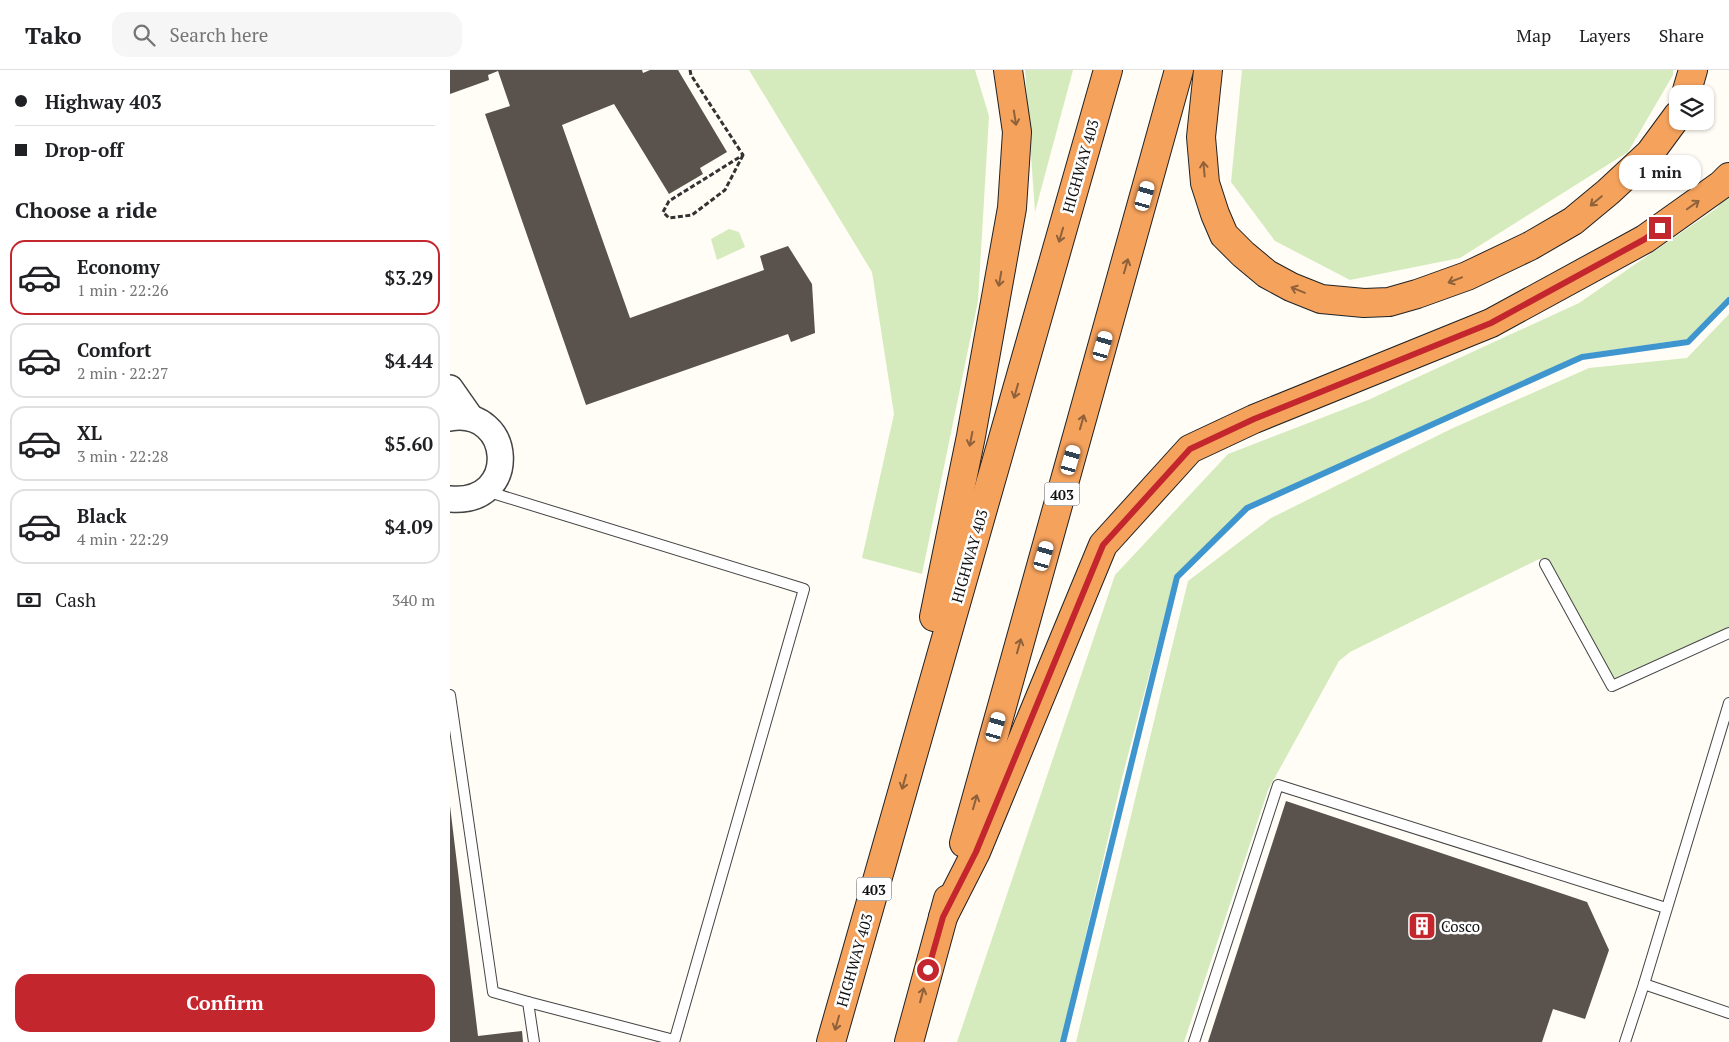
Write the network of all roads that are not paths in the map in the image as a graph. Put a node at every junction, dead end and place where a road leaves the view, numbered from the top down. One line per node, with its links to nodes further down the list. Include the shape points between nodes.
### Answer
1 (1008, 70): 17 (highway, one-way to 17, via 1017,132 1012,208 971,436 931,632)
2 (1108, 70): 17 (highway, HIGHWAY 403 / 403, one-way to 17)
3 (1179, 70): 19 (highway, 403, one-way to 3)
4 (1208, 70): 7 (highway, one-way to 4, via 1650,153 1573,221 1530,246 1467,276 1389,302 1321,299 1267,274 1224,235 1205,183 1201,137)
5 (1693, 70): 6 (highway)
6 (1689, 85)
7 (1669, 127)
8 (1729, 177): 19 (highway, one-way to 8, via 976,852 1103,545 1190,449 1254,419 1491,323 1645,239)
9 (450, 388): 10 (street)
10 (461, 418): 11 (street, via 487,426 498,441 502,458 499,474)
11 (485, 491): 12 (street, via 463,500); 23 (lane, via 804,589)
12 (450, 499)
13 (1545, 564): 14 (lane, via 1612,686)
14 (1729, 633)
15 (450, 695): 21 (lane, via 493,992)
16 (1729, 703): 18 (lane)
17 (917, 735): 25 (highway, HIGHWAY 403 / 403, one-way to 25)
18 (1666, 908): 20 (lane); 27 (lane, via 1278,785)
19 (943, 917): 26 (highway, 403, one-way to 19)
20 (1644, 984): 22 (lane); 28 (lane)
21 (528, 1002): 23 (lane); 24 (lane)
22 (1729, 1013)
23 (674, 1041)
24 (534, 1042)
25 (831, 1042)
26 (909, 1042)
27 (1194, 1042)
28 (1625, 1042)

